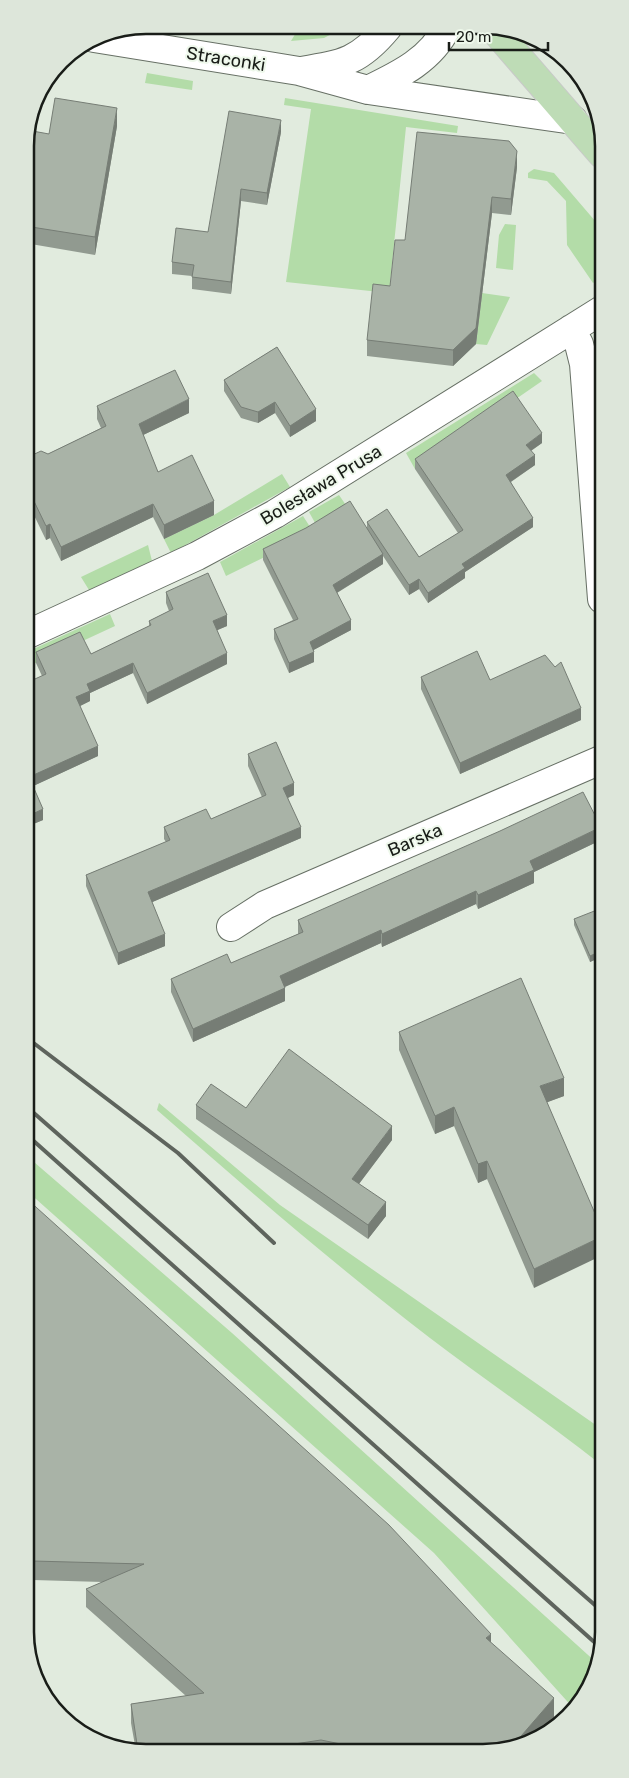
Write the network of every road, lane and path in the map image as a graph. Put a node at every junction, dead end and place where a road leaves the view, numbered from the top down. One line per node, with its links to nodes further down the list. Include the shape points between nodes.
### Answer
1 (382, 34): 5 (street, Straconki, via 356,57 334,65)
2 (442, 34): 6 (street, via 426,56 407,72)
3 (499, 35): 7 (main road)
4 (109, 40): 5 (street, Straconki)
5 (299, 71): 6 (street, Straconki)
6 (368, 90): 7 (street, Straconki)
7 (573, 120): 8 (main road)
8 (595, 146)
9 (595, 314): 10 (street, Bolesława Prusa)
10 (571, 329): 11 (street, via 584,364); 12 (street, Bolesława Prusa, via 275,514 197,556)
11 (595, 508)
12 (34, 631)
13 (595, 762): 14 (street, Barska, via 265,905)
14 (231, 927)

